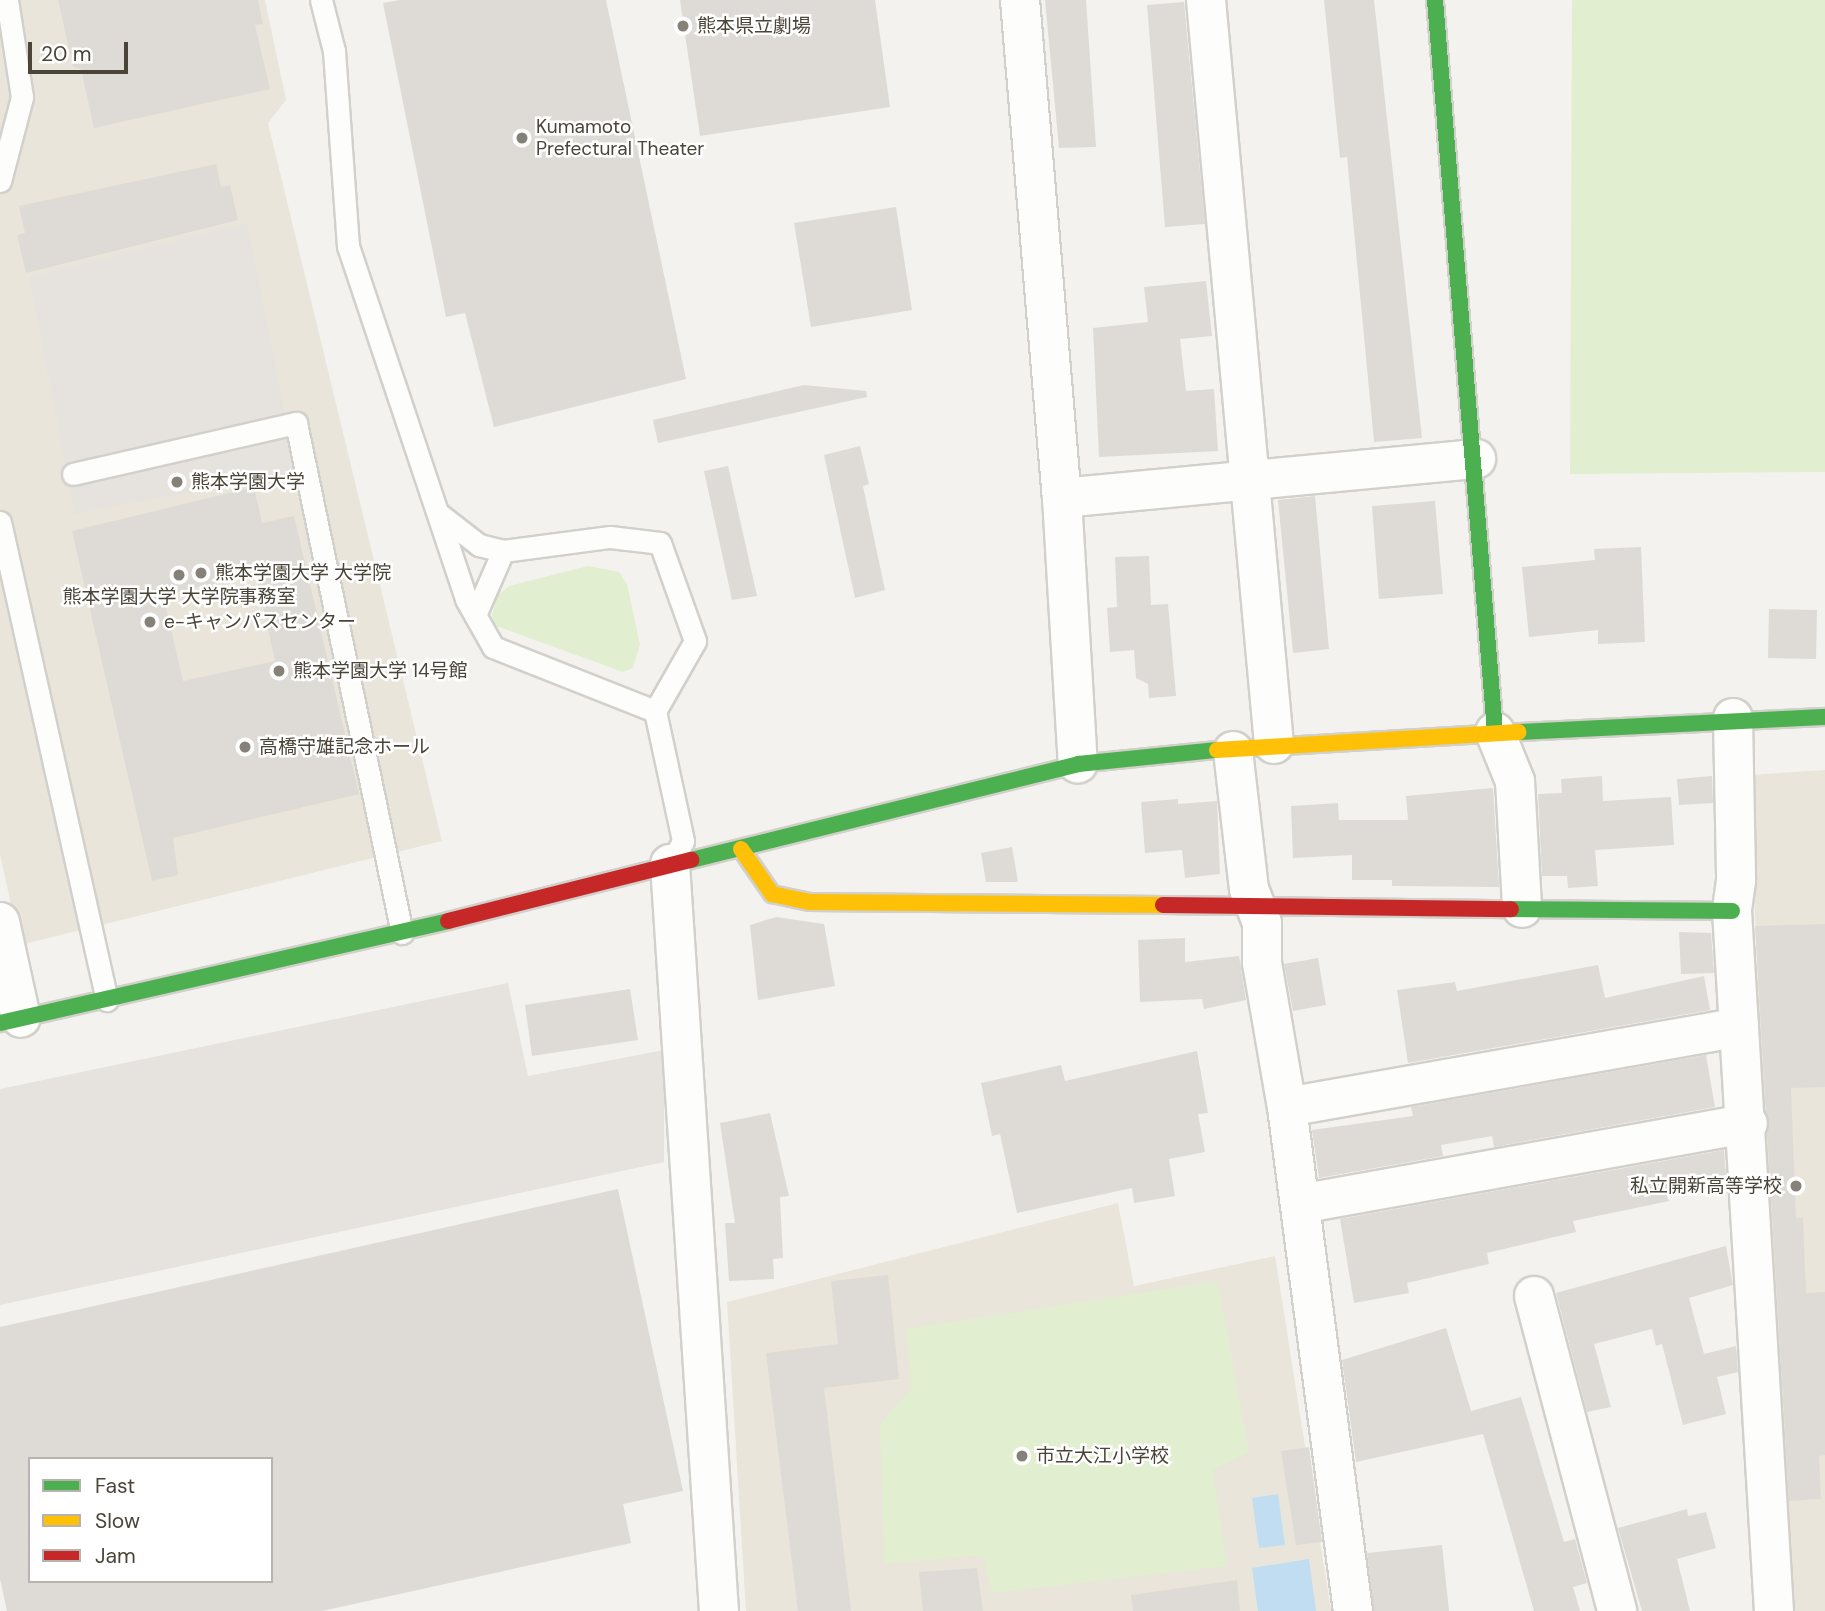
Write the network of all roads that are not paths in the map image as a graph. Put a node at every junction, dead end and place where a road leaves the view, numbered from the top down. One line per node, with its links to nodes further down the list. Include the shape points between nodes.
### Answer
1 (7, 0): 6 (lane, via 22,97)
2 (321, 0): 11 (lane, via 334,51 348,246)
3 (1020, 0): 10 (street)
4 (1206, 0): 9 (street)
5 (1435, 0): 7 (street)
6 (0, 181)
7 (1476, 459): 9 (street); 18 (street)
8 (73, 474): 28 (lane, via 296,423)
9 (1253, 480): 10 (street); 19 (street)
10 (1062, 499): 21 (street)
11 (439, 514): 13 (lane, via 479,545); 14 (lane)
12 (0, 522): 29 (lane)
13 (503, 551): 14 (lane); 15 (lane, via 610,537 660,543 695,641)
14 (475, 615): 15 (lane, via 493,647)
15 (654, 711): 23 (lane, via 683,841)
16 (1825, 717): 17 (street)
17 (1732, 718): 18 (street); 26 (street, via 1736,881)
18 (1495, 732): 19 (street); 25 (street, via 1515,780)
19 (1274, 744): 20 (street)
20 (1233, 751): 21 (street); 24 (street, via 1249,889)
21 (1078, 764): 22 (street)
22 (741, 849): 23 (street); 24 (street, via 772,894 810,902)
23 (670, 864): 28 (street); 36 (street)
24 (1257, 905): 25 (street); 32 (street)
25 (1522, 908): 26 (street)
26 (1732, 911): 31 (street)
27 (0, 922): 30 (street)
28 (402, 933): 29 (street)
29 (107, 1000): 30 (street)
30 (10, 1020)
31 (1739, 1027): 32 (street); 33 (street)
32 (1287, 1107): 34 (street)
33 (1748, 1123): 34 (street); 39 (street)
34 (1300, 1205): 37 (street)
35 (1534, 1296): 38 (street)
36 (719, 1611)
37 (1353, 1611)
38 (1617, 1611)
39 (1774, 1611)

